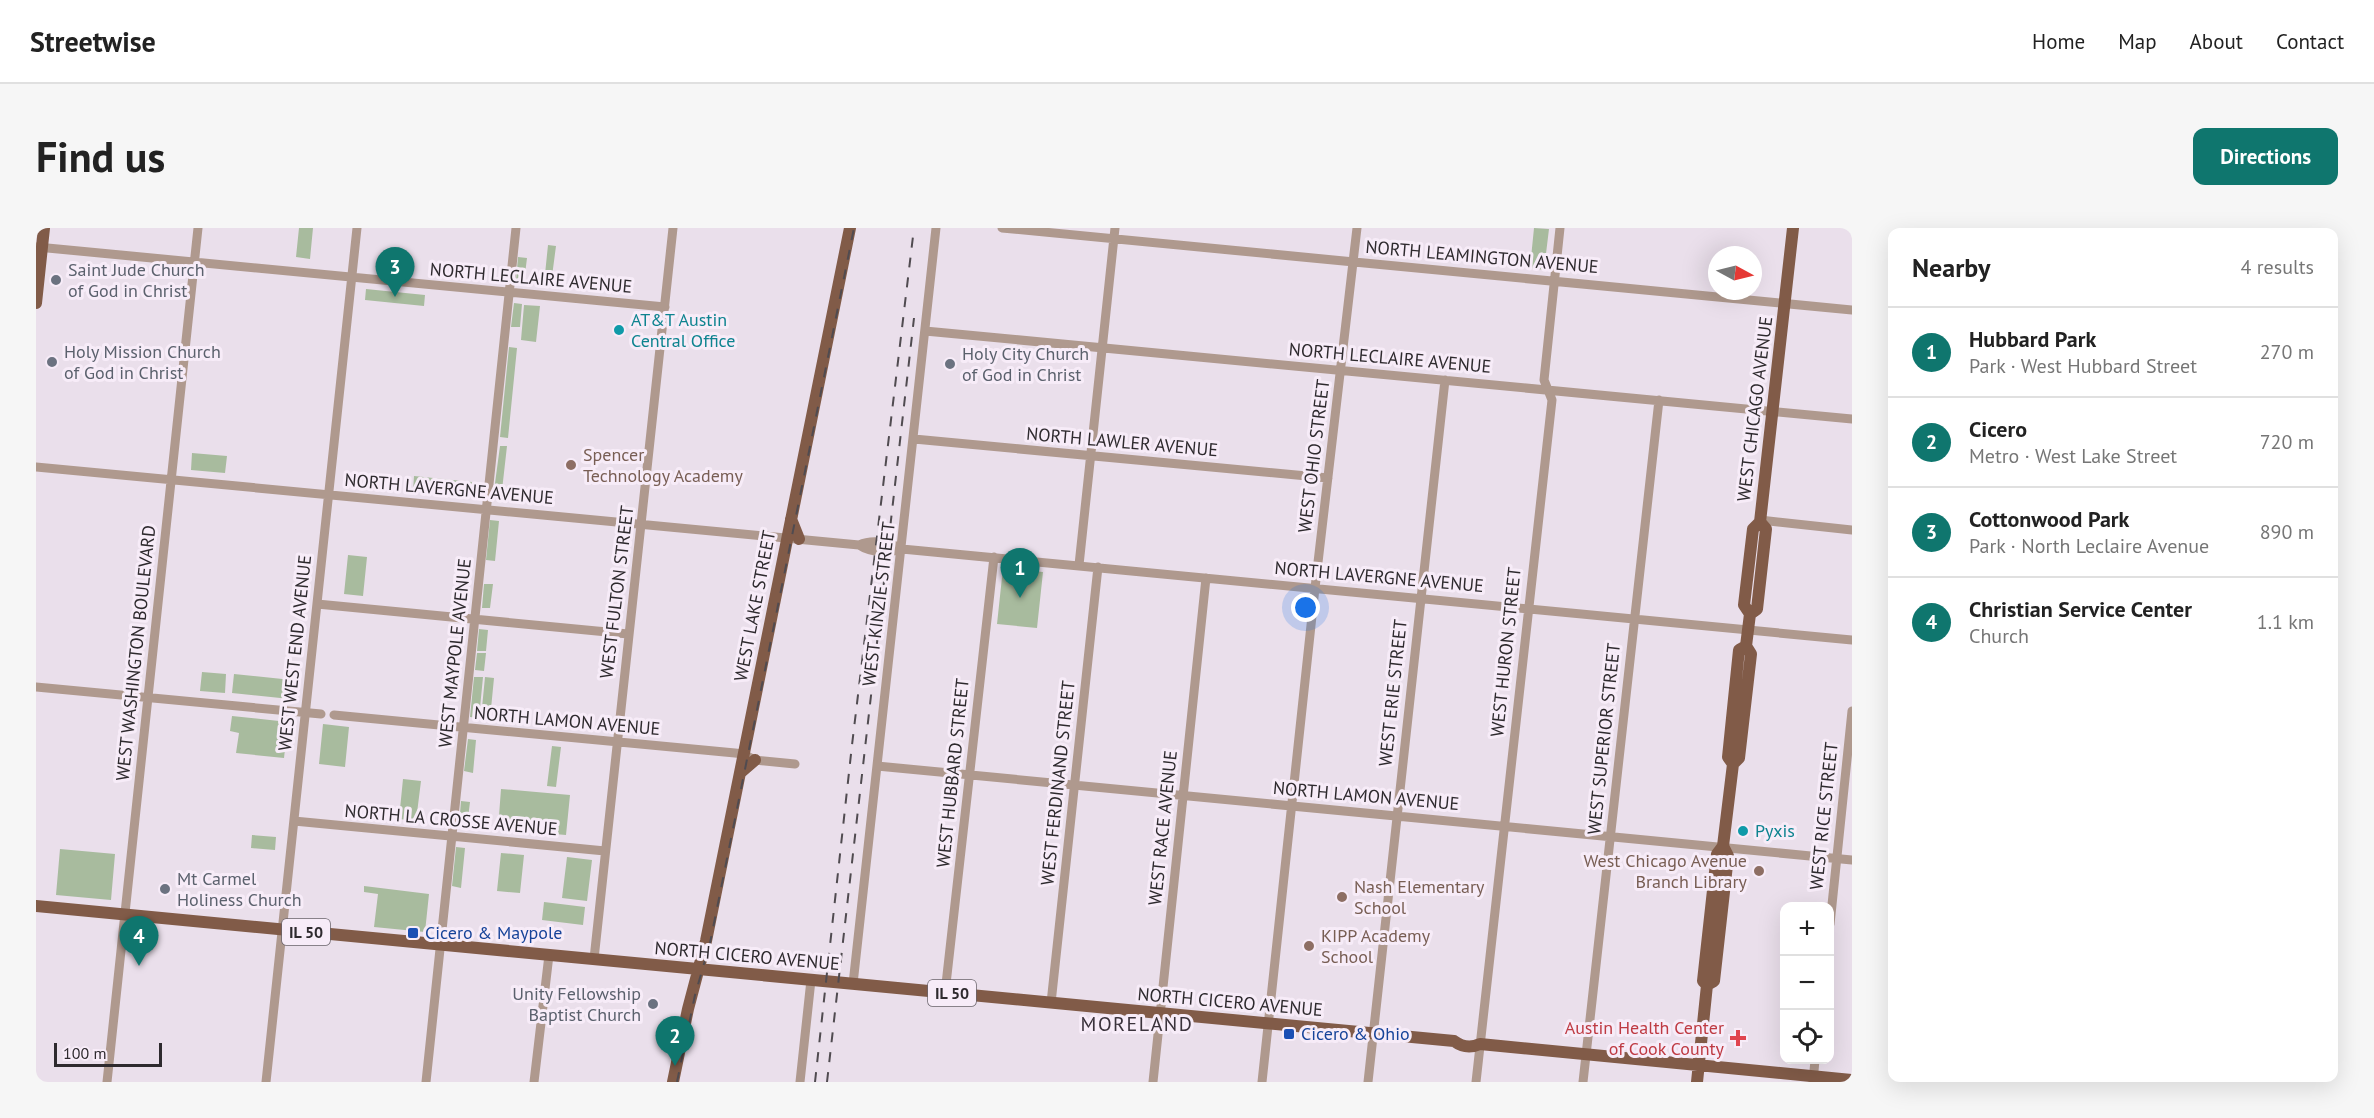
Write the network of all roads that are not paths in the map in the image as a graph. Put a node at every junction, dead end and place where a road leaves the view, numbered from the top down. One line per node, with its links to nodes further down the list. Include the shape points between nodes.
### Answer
1 (44, 228): 14 (main road)
2 (198, 228): 16 (street, WEST WASHINGTON BOULEVARD)
3 (357, 228): 17 (street, WEST WEST END AVENUE)
4 (516, 228): 19 (street, WEST MAYPOLE AVENUE)
5 (673, 228): 22 (street, WEST FULTON STREET)
6 (850, 228): 37 (main road, WEST LAKE STREET)
7 (936, 228): 24 (street, WEST KINZIE STREET)
8 (1002, 228): 13 (street, NORTH LEAMINGTON AVENUE)
9 (1115, 228): 13 (street)
10 (1357, 228): 15 (street, WEST OHIO STREET)
11 (1560, 228): 18 (street, WEST HURON STREET)
12 (1793, 228): 21 (main road, WEST CHICAGO AVENUE)
13 (1114, 239): 15 (street, NORTH LEAMINGTON AVENUE); 25 (street)
14 (39, 248): 16 (street, NORTH LECLAIRE AVENUE); 20 (main road)
15 (1353, 261): 18 (street, NORTH LEAMINGTON AVENUE); 26 (street, WEST OHIO STREET)
16 (194, 262): 17 (street, NORTH LECLAIRE AVENUE); 36 (street, WEST WASHINGTON BOULEVARD)
17 (352, 278): 19 (street, NORTH LECLAIRE AVENUE); 38 (street, WEST WEST END AVENUE)
18 (1554, 280): 21 (street, NORTH LEAMINGTON AVENUE); 28 (street, WEST HURON STREET, via 1544,380)
19 (509, 293): 22 (street, NORTH LECLAIRE AVENUE); 39 (street, WEST MAYPOLE AVENUE)
20 (36, 303)
21 (1785, 303): 23 (street, NORTH LEAMINGTON AVENUE); 30 (main road, WEST CHICAGO AVENUE)
22 (665, 307): 41 (street, WEST FULTON STREET)
23 (1852, 310)
24 (925, 331): 25 (street, NORTH LECLAIRE AVENUE); 32 (street, WEST KINZIE STREET)
25 (1102, 348): 26 (street, NORTH LECLAIRE AVENUE); 33 (street)
26 (1340, 370): 27 (street, NORTH LECLAIRE AVENUE); 35 (street, WEST OHIO STREET)
27 (1446, 380): 28 (street, NORTH LECLAIRE AVENUE); 51 (street, WEST ERIE STREET)
28 (1548, 390): 29 (street, NORTH LECLAIRE AVENUE); 53 (street, WEST HURON STREET, via 1552,400)
29 (1659, 400): 30 (street, NORTH LECLAIRE AVENUE); 54 (street, WEST SUPERIOR STREET)
30 (1773, 411): 31 (street, NORTH LECLAIRE AVENUE); 40 (main road, WEST CHICAGO AVENUE)
31 (1852, 419)
32 (914, 440): 33 (street, NORTH LAWLER AVENUE); 44 (street, WEST KINZIE STREET)
33 (1091, 456): 35 (street, NORTH LAWLER AVENUE); 46 (street)
34 (36, 466): 36 (street, NORTH LAVERGNE AVENUE)
35 (1328, 478): 50 (street, WEST OHIO STREET)
36 (171, 479): 38 (street, NORTH LAVERGNE AVENUE); 60 (street, WEST WASHINGTON BOULEVARD)
37 (797, 490): 43 (main road, WEST LAKE STREET); 43 (main road, via 788,498)
38 (329, 494): 39 (street, NORTH LAVERGNE AVENUE); 52 (street, WEST WEST END AVENUE)
39 (486, 509): 41 (street, NORTH LAVERGNE AVENUE); 55 (street, WEST MAYPOLE AVENUE)
40 (1760, 521): 42 (street); 56 (main road, WEST CHICAGO AVENUE, via 1753,529 1744,605 1750,614)
41 (641, 524): 43 (street, NORTH LAVERGNE AVENUE); 57 (street, WEST FULTON STREET)
42 (1852, 530)
43 (787, 538): 44 (street, NORTH LAVERGNE AVENUE, via 859,545 866,550); 49 (main road, WEST LAKE STREET); 49 (main road, via 787,577)
44 (902, 549): 45 (street, NORTH LAVERGNE AVENUE); 69 (street, WEST KINZIE STREET)
45 (994, 557): 46 (street, NORTH LAVERGNE AVENUE); 70 (street, WEST HUBBARD STREET)
46 (1079, 565): 47 (street, NORTH LAVERGNE AVENUE)
47 (1098, 567): 48 (street, NORTH LAVERGNE AVENUE); 71 (street, WEST FERDINAND STREET)
48 (1206, 578): 50 (street, NORTH LAVERGNE AVENUE); 72 (street, WEST RACE AVENUE)
49 (778, 583): 67 (main road, WEST LAKE STREET)
50 (1315, 588): 51 (street, NORTH LAVERGNE AVENUE); 73 (street, WEST OHIO STREET)
51 (1420, 598): 53 (street, NORTH LAVERGNE AVENUE); 74 (street, WEST ERIE STREET)
52 (317, 604): 55 (street); 62 (street, WEST WEST END AVENUE)
53 (1527, 608): 54 (street, NORTH LAVERGNE AVENUE); 76 (street, WEST HURON STREET)
54 (1634, 618): 56 (street, NORTH LAVERGNE AVENUE); 77 (street, WEST SUPERIOR STREET)
55 (475, 620): 57 (street); 65 (street, WEST MAYPOLE AVENUE)
56 (1748, 629): 58 (street, NORTH LAVERGNE AVENUE); 79 (main road, WEST CHICAGO AVENUE, via 1746,646 1751,654 1739,758 1733,764)
57 (628, 634): 66 (street, WEST FULTON STREET)
58 (1852, 640)
59 (36, 687): 60 (street)
60 (148, 698): 62 (street); 85 (street, WEST WASHINGTON BOULEVARD)
61 (1852, 711): 81 (street, WEST RICE STREET)
62 (306, 713): 63 (street); 75 (street, WEST WEST END AVENUE)
63 (321, 714)
64 (334, 716): 65 (street, NORTH LAMON AVENUE)
65 (463, 728): 66 (street, NORTH LAMON AVENUE); 78 (street, WEST MAYPOLE AVENUE)
66 (616, 742): 67 (street, NORTH LAMON AVENUE); 80 (street, WEST FULTON STREET)
67 (749, 757): 68 (street, NORTH LAMON AVENUE); 90 (main road, via 740,773)
68 (795, 764)
69 (877, 766): 70 (street, NORTH LAMON AVENUE); 92 (street, WEST KINZIE STREET)
70 (969, 775): 71 (street, NORTH LAMON AVENUE); 94 (street, WEST HUBBARD STREET)
71 (1075, 785): 72 (street, NORTH LAMON AVENUE); 95 (street, WEST FERDINAND STREET)
72 (1184, 795): 73 (street, NORTH LAMON AVENUE); 96 (street, WEST RACE AVENUE)
73 (1291, 806): 74 (street, NORTH LAMON AVENUE); 97 (street, WEST OHIO STREET)
74 (1397, 816): 76 (street, NORTH LAMON AVENUE); 98 (street, WEST ERIE STREET)
75 (294, 821): 78 (street, NORTH LA CROSSE AVENUE); 86 (street, WEST WEST END AVENUE)
76 (1504, 826): 77 (street, NORTH LAMON AVENUE); 99 (street, WEST HURON STREET)
77 (1610, 836): 79 (street, NORTH LAMON AVENUE); 100 (street, WEST SUPERIOR STREET)
78 (452, 837): 80 (street, NORTH LA CROSSE AVENUE); 87 (street, WEST MAYPOLE AVENUE)
79 (1723, 846): 81 (street, NORTH LAMON AVENUE); 102 (main road, WEST CHICAGO AVENUE, via 1717,854 1703,981 1707,985)
80 (605, 851): 89 (street, WEST FULTON STREET)
81 (1836, 858): 82 (street, NORTH LAMON AVENUE); 83 (street, WEST RICE STREET)
82 (1852, 860)
83 (1832, 902)
84 (36, 906): 85 (main road, NORTH CICERO AVENUE / IL 50)
85 (126, 915): 86 (main road, NORTH CICERO AVENUE / IL 50); 105 (street, WEST WASHINGTON BOULEVARD)
86 (283, 930): 87 (main road, NORTH CICERO AVENUE / IL 50); 106 (street, WEST WEST END AVENUE)
87 (440, 945): 88 (main road, NORTH CICERO AVENUE / IL 50); 107 (street, WEST MAYPOLE AVENUE)
88 (549, 955): 89 (main road, NORTH CICERO AVENUE / IL 50); 108 (street)
89 (594, 959): 90 (main road, NORTH CICERO AVENUE / IL 50)
90 (702, 969): 91 (main road, NORTH CICERO AVENUE / IL 50); 93 (main road); 111 (main road)
91 (811, 980): 92 (main road, NORTH CICERO AVENUE / IL 50); 112 (street)
92 (854, 984): 94 (main road, NORTH CICERO AVENUE / IL 50)
93 (692, 991): 109 (main road, via 680,1014); 110 (main road)
94 (945, 993): 95 (main road, NORTH CICERO AVENUE / IL 50)
95 (1051, 1003): 96 (main road, NORTH CICERO AVENUE / IL 50)
96 (1160, 1013): 97 (main road, NORTH CICERO AVENUE / IL 50); 113 (street, WEST RACE AVENUE)
97 (1267, 1023): 98 (main road, NORTH CICERO AVENUE / IL 50); 114 (street, WEST OHIO STREET)
98 (1374, 1034): 99 (main road, NORTH CICERO AVENUE / IL 50, via 1454,1041 1469,1046); 115 (street, WEST ERIE STREET)
99 (1480, 1044): 100 (main road, NORTH CICERO AVENUE / IL 50); 116 (street, WEST HURON STREET)
100 (1586, 1054): 102 (main road, NORTH CICERO AVENUE / IL 50); 117 (street, WEST SUPERIOR STREET)
101 (1814, 1064): 103 (street)
102 (1699, 1065): 103 (main road, NORTH CICERO AVENUE / IL 50); 118 (main road, WEST CHICAGO AVENUE)
103 (1813, 1079): 104 (main road, NORTH CICERO AVENUE / IL 50)
104 (1852, 1080)
105 (107, 1082)
106 (266, 1082)
107 (426, 1082)
108 (534, 1082)
109 (666, 1082)
110 (673, 1082)
111 (680, 1082)
112 (800, 1082)
113 (1153, 1082)
114 (1262, 1082)
115 (1368, 1082)
116 (1476, 1082)
117 (1583, 1082)
118 (1697, 1082)

